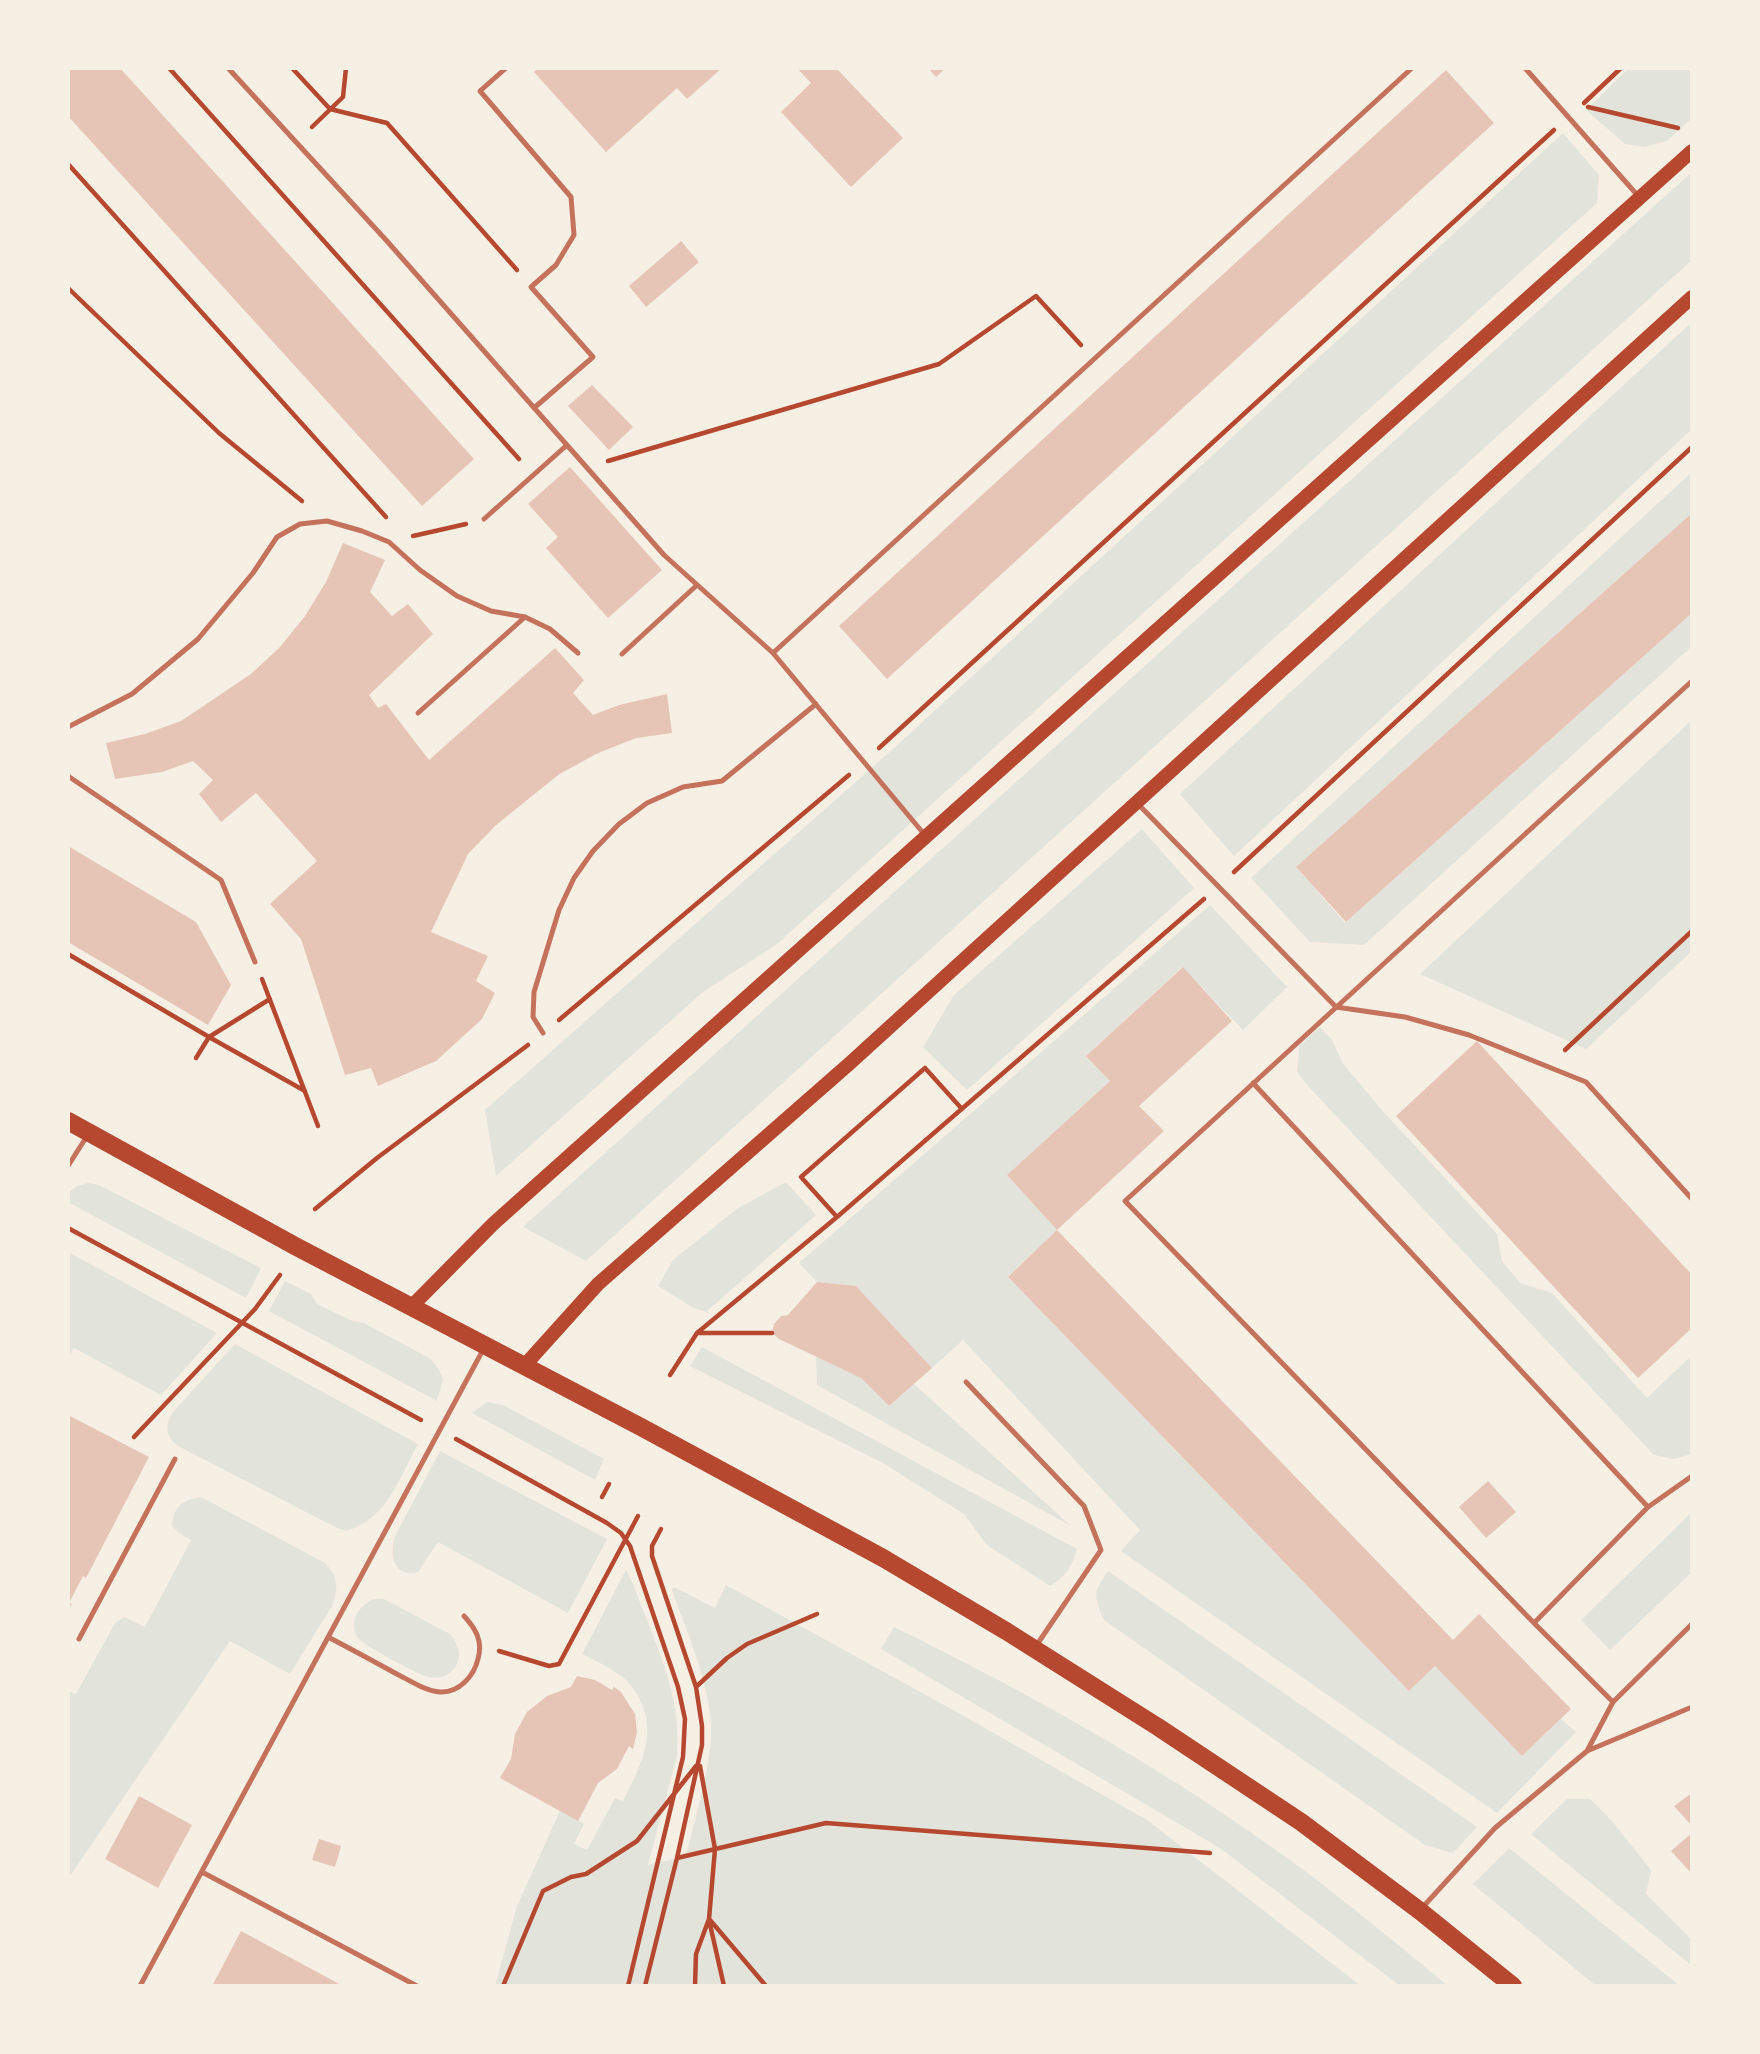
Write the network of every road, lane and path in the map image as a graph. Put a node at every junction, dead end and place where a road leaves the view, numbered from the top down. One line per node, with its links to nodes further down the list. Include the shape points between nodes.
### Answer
1 (169, 68): 23 (path)
2 (228, 68): 12 (lane)
3 (292, 68): 9 (path)
4 (346, 68): 9 (path, via 343,97)
5 (506, 68): 16 (lane, via 480,91 571,198 574,234 556,265)
6 (1412, 68): 19 (lane)
7 (1525, 68): 10 (lane)
8 (1621, 68): 11 (path, via 1581,105)
9 (330, 109): 12 (path); 16 (path, via 387,123)
10 (1569, 116): 15 (lane); 37 (path)
11 (1678, 128)
12 (296, 142): 20 (lane)
13 (1692, 151): 15 (main road)
14 (68, 164): 26 (path)
15 (1640, 198): 40 (main road)
16 (531, 287): 20 (lane, via 593,357)
17 (68, 288): 25 (path, via 219,433)
18 (1692, 297): 39 (main road)
19 (1094, 359): 22 (path, via 1036,296 939,364); 31 (lane)
20 (534, 408): 21 (lane)
21 (568, 445): 22 (lane); 23 (lane)
22 (587, 467): 28 (lane, via 664,555)
23 (534, 475): 24 (lane)
24 (484, 519): 26 (path)
25 (327, 521): 27 (lane); 36 (lane, via 300,524 277,537 198,639 132,694)
26 (405, 538): 27 (path)
27 (389, 542): 29 (lane, via 457,596 491,611)
28 (698, 585): 31 (lane); 32 (lane)
29 (525, 617): 30 (lane, via 550,629); 35 (lane)
30 (578, 653)
31 (774, 653): 34 (lane)
32 (622, 654)
33 (1692, 681): 45 (lane)
34 (816, 704): 37 (lane); 46 (lane, via 722,781 683,787 648,803 593,851 559,911 534,992 533,1017)
35 (418, 713)
36 (68, 727)
37 (864, 762): 40 (lane); 46 (path)
38 (68, 776): 43 (lane, via 221,880)
39 (1137, 802): 45 (lane); 66 (main road, via 598,1284)
40 (926, 836): 62 (main road, via 493,1224)
41 (1692, 931): 49 (path)
42 (68, 954): 47 (path)
43 (256, 962): 44 (path)
44 (270, 999): 47 (path); 51 (path)
45 (1336, 1007): 49 (lane, via 1405,1017 1469,1035); 50 (lane)
46 (543, 1033): 58 (path)
47 (209, 1037): 48 (path); 51 (path)
48 (196, 1058)
49 (1548, 1066): 57 (lane, via 1586,1082)
50 (1253, 1083): 75 (lane); 81 (lane, via 1125,1201)
51 (305, 1092): 54 (path)
52 (962, 1110): 59 (path, via 925,1068 801,1177)
53 (68, 1121): 55 (main road)
54 (318, 1126)
55 (88, 1133): 56 (lane); 62 (main road)
56 (68, 1166)
57 (1692, 1199)
58 (315, 1209)
59 (837, 1217)
60 (68, 1228): 63 (path)
61 (280, 1275): 63 (path)
62 (412, 1306): 65 (main road)
63 (241, 1323): 69 (path); 70 (path)
64 (772, 1333): 67 (path, via 697,1334)
65 (486, 1345): 66 (main road); 69 (lane)
66 (525, 1365): 86 (main road, via 883,1558)
67 (670, 1375)
68 (966, 1382): 86 (lane, via 1084,1506 1101,1550)
69 (440, 1430): 78 (path, via 607,1523); 83 (lane)
70 (134, 1437)
71 (175, 1459): 84 (lane)
72 (1692, 1476): 75 (lane)
73 (609, 1484): 74 (path)
74 (602, 1497)
75 (1648, 1507): 81 (lane)
76 (638, 1516): 78 (path)
77 (660, 1529): 87 (path, via 652,1556)
78 (626, 1539): 85 (path, via 559,1664 549,1666); 92 (path, via 682,1700 685,1739)
79 (817, 1614): 87 (path, via 747,1644)
80 (464, 1616): 85 (lane, via 479,1635)
81 (1534, 1623): 88 (lane)
82 (1692, 1624): 88 (lane)
83 (328, 1637): 85 (lane, via 437,1692 459,1687 468,1679); 96 (lane)
84 (79, 1639)
85 (480, 1645)
86 (1034, 1648): 97 (main road, via 1301,1822)
87 (696, 1687): 91 (path, via 702,1726)
88 (1613, 1702): 90 (lane)
89 (1692, 1707): 90 (lane)
90 (1587, 1751): 97 (lane, via 1496,1828)
91 (699, 1762): 92 (path); 93 (path); 95 (path)
92 (674, 1794): 101 (path, via 637,1841 586,1874 543,1891); 102 (path)
93 (715, 1849): 94 (path, via 826,1823); 95 (path); 98 (path)
94 (1210, 1853)
95 (677, 1858): 103 (path)
96 (202, 1872): 99 (lane); 100 (lane)
97 (1420, 1911): 107 (main road)
98 (709, 1919): 104 (path, via 696,1954); 105 (path); 106 (path)
99 (141, 1986)
100 (416, 1986)
101 (503, 1986)
102 (628, 1986)
103 (645, 1986)
104 (695, 1986)
105 (724, 1986)
106 (766, 1986)
107 (1513, 1986)

